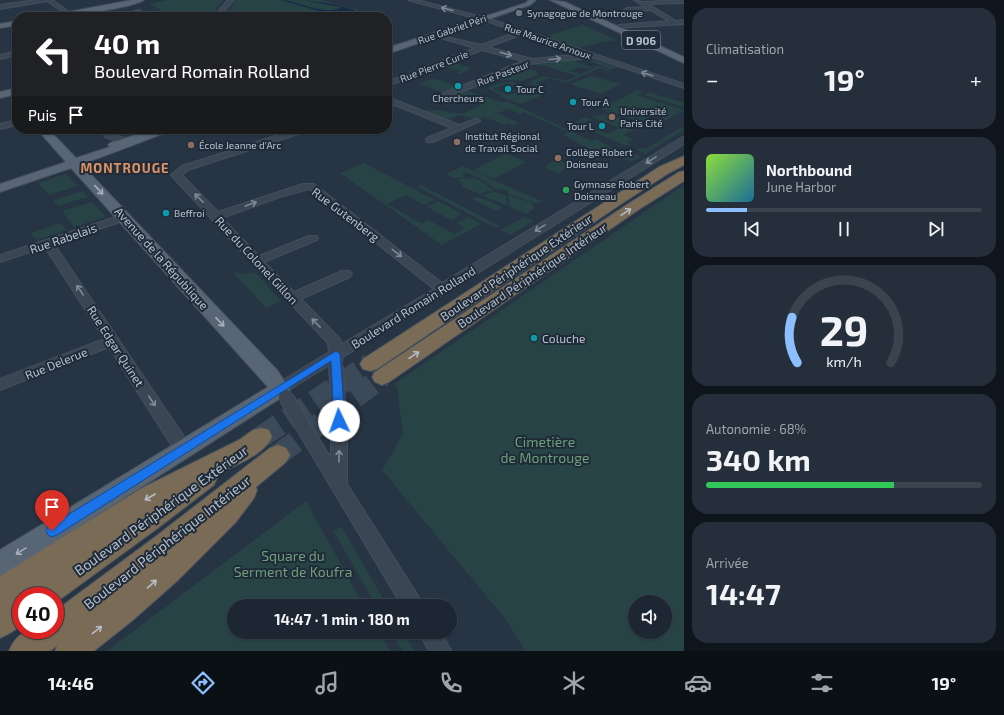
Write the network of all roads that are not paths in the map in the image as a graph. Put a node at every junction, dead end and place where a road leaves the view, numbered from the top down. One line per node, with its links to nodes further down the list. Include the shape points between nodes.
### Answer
1 (48, 0): 14 (street); 19 (street)
2 (141, 0): 20 (main road)
3 (231, 0): 21 (street)
4 (411, 0): 12 (street, Rue Maurice Arnoux)
5 (434, 0): 12 (street)
6 (522, 0): 15 (main road)
7 (533, 0): 15 (main road, Rue Gabriel Péri)
8 (552, 0): 10 (main road, D 906)
9 (638, 0): 13 (street)
10 (560, 2): 24 (main road, D 906)
11 (684, 2): 13 (street)
12 (422, 3): 23 (street, Rue Maurice Arnoux, one-way to 12)
13 (644, 4): 16 (street)
14 (0, 7)
15 (517, 8): 23 (main road, Rue Gabriel Péri)
16 (652, 8): 17 (street); 22 (street)
17 (628, 10)
18 (669, 11): 22 (street)
19 (66, 12)
20 (80, 12)
21 (220, 12)
22 (658, 12): 26 (street)
23 (483, 19): 30 (street, Rue Maurice Arnoux); 31 (main road, Rue Gabriel Péri)
24 (598, 20): 29 (main road, D 906); 38 (main road, D 906)
25 (684, 22): 26 (street)
26 (676, 23): 29 (street)
27 (12, 24): 28 (main road)
28 (0, 26)
29 (619, 27): 35 (main road, D 906)
30 (522, 32): 32 (street, Rue Pierre Curie); 36 (street, Rue Maurice Arnoux)
31 (436, 35): 32 (street); 33 (main road, Rue Gabriel Péri)
32 (482, 47): 39 (street, one-way to 39); 40 (street, Rue Pierre Curie)
33 (392, 49)
34 (12, 54): 37 (street)
35 (684, 55)
36 (592, 56): 39 (street, Rue Pasteur, one-way to 36); 42 (street, Rue Maurice Arnoux, one-way to 36)
37 (0, 57)
38 (684, 60)
39 (531, 61): 44 (street, Rue Pasteur)
40 (392, 82)
41 (0, 84): 43 (main road)
42 (684, 86)
43 (8, 93)
44 (440, 98)
45 (0, 102): 46 (main road)
46 (11, 103)
47 (392, 103): 49 (street)
48 (424, 105): 49 (street)
49 (413, 109): 53 (street)
50 (476, 121): 53 (street)
51 (12, 123): 52 (street)
52 (0, 127)
53 (459, 128): 59 (street)
54 (47, 134): 65 (main road, Avenue de la République)
55 (109, 134): 61 (street)
56 (147, 134): 61 (main road)
57 (279, 134): 63 (street, via 218,154)
58 (289, 134): 63 (street)
59 (430, 140)
60 (684, 140): 76 (street, Boulevard Romain Rolland, one-way to 76)
61 (119, 142): 65 (main road)
62 (684, 150): 67 (highway)
63 (224, 155): 70 (street, Rue du Colonel Gillon, one-way to 63, via 177,176 182,170)
64 (684, 160): 67 (highway, Boulevard Périphérique Extérieur)
65 (73, 162): 68 (main road); 69 (main road, Avenue de la République, one-way to 69)
66 (684, 175): 81 (highway, Boulevard Périphérique Intérieur, one-way to 66)
67 (652, 178): 80 (highway, Boulevard Périphérique Extérieur)
68 (0, 188)
69 (125, 217): 72 (street, Rue Rabelais); 83 (main road, Avenue de la République, one-way to 83, via 270,375)
70 (215, 217): 74 (street, Rue du Colonel Gillon); 76 (street, Rue Gutenberg, one-way to 76, via 311,186)
71 (313, 238): 74 (street)
72 (48, 243): 73 (street, Rue Rabelais); 78 (street, Rue Edgar Quinet, one-way to 72)
73 (0, 259)
74 (256, 261): 77 (street, Rue du Colonel Gillon)
75 (346, 274): 77 (street)
76 (442, 289): 79 (street, Boulevard Romain Rolland)
77 (292, 298): 79 (street, Rue du Colonel Gillon, one-way to 77, via 335,342)
78 (110, 341): 82 (street, Rue Delerue); 84 (street, Rue Edgar Quinet, one-way to 84)
79 (336, 360): 83 (street, Boulevard Romain Rolland); 86 (street, Rue du Colonel Gillon, one-way to 79, bridge, via 340,427)
80 (370, 364)
81 (382, 377)
82 (0, 385)
83 (283, 393): 84 (main road, Boulevard Romain Rolland); 86 (street, bridge, via 314,448)
84 (183, 449): 87 (main road, Boulevard Romain Rolland, one-way to 87)
85 (262, 451): 88 (highway, Boulevard Périphérique Extérieur, via 149,520); 89 (highway, one-way to 89, via 151,496); 92 (highway, Boulevard Périphérique Intérieur, via 164,546); 97 (highway, one-way to 85, via 123,610 227,514)
86 (339, 484): 90 (street)
87 (0, 564)
88 (53, 587)
89 (0, 592)
90 (409, 599)
91 (12, 615): 93 (highway)
92 (64, 622)
93 (0, 623)
94 (41, 639): 96 (highway, Boulevard Périphérique Intérieur)
95 (433, 639): 98 (street)
96 (24, 651)
97 (70, 651)
98 (440, 651)

